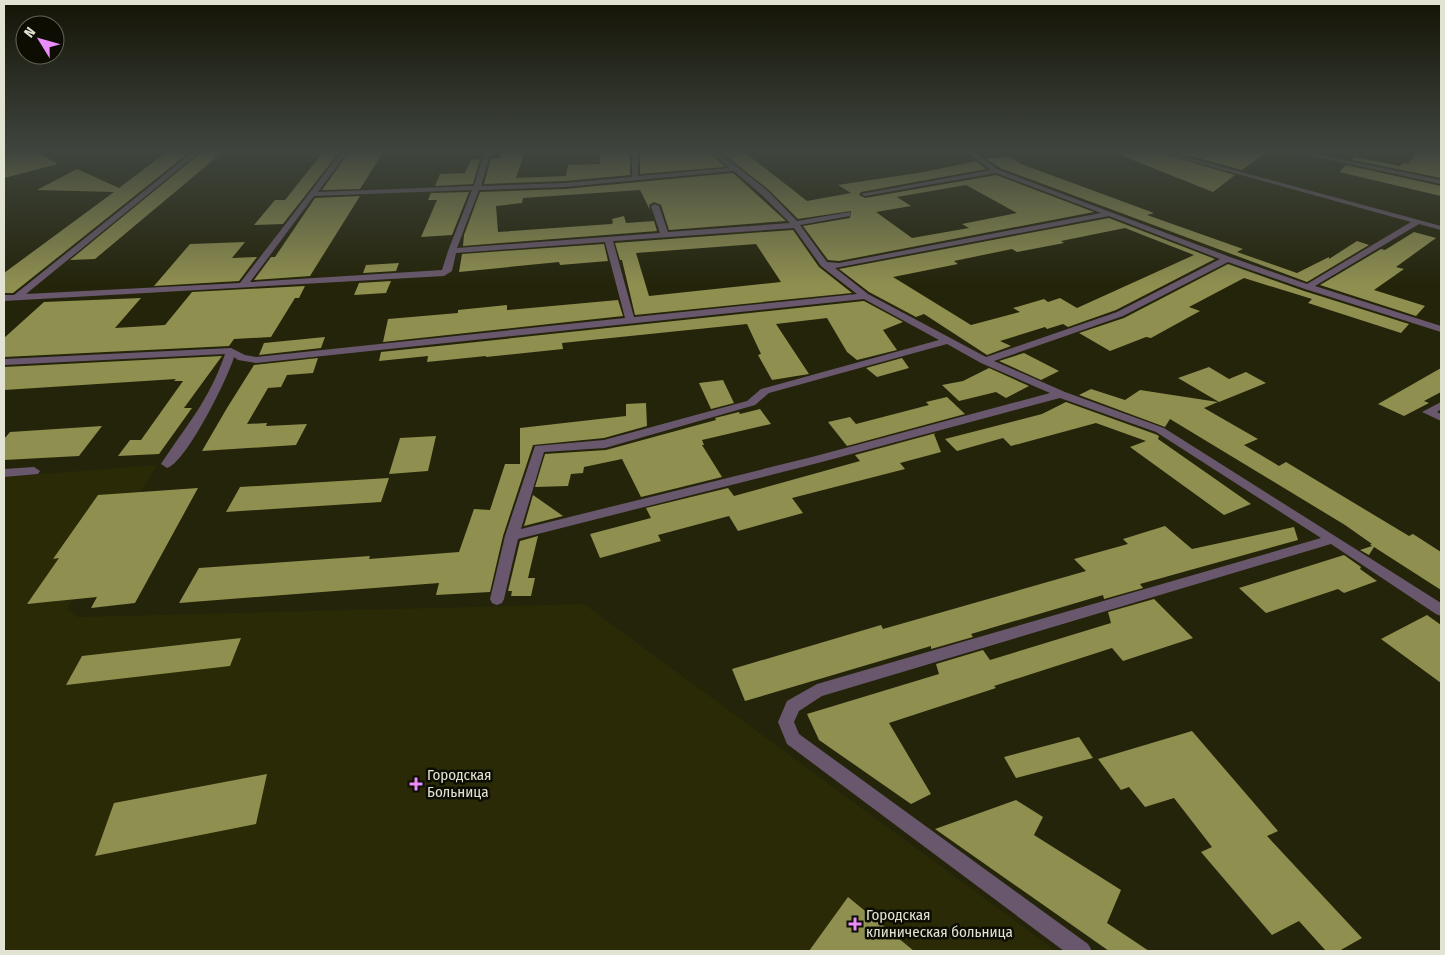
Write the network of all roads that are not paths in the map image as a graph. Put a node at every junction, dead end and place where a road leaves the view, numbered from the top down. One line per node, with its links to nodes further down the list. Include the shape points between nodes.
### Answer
1 (143, 196): 21 (street)
2 (312, 196): 18 (street)
3 (474, 196): 15 (street)
4 (768, 196): 11 (street)
5 (1061, 196): 9 (street)
6 (1320, 196): 10 (street)
7 (655, 206): 13 (street)
8 (847, 214): 11 (street)
9 (1109, 214): 16 (street); 17 (street, via 838,266)
10 (1417, 222): 12 (street); 19 (street)
11 (796, 224): 13 (street); 17 (street)
12 (1441, 228)
13 (665, 236): 14 (street)
14 (609, 240): 15 (street); 23 (street)
15 (452, 251): 18 (street, via 448,271 444,273)
16 (1227, 259): 19 (street); 27 (street, via 1120,314)
17 (824, 264): 20 (street)
18 (243, 285): 21 (street)
19 (1308, 287): 24 (street)
20 (865, 296): 23 (street); 25 (street)
21 (17, 297): 22 (street)
22 (4, 298)
23 (630, 320): 26 (street, via 256,360 242,358)
24 (1441, 329)
25 (947, 341): 27 (street); 35 (street, via 765,391 751,403 605,444 539,449)
26 (231, 351): 28 (street); 32 (street, via 206,407)
27 (985, 361): 29 (street)
28 (4, 362)
29 (1061, 394): 35 (street); 36 (street, via 1160,430)
30 (1441, 405): 31 (street, via 1428,412)
31 (1441, 418)
32 (167, 464)
33 (34, 471): 34 (street)
34 (4, 473)
35 (512, 536): 37 (street)
36 (1333, 539): 38 (street); 39 (street, via 816,690 793,706 786,722 793,739)
37 (498, 599)
38 (1441, 610)
39 (1081, 951)

